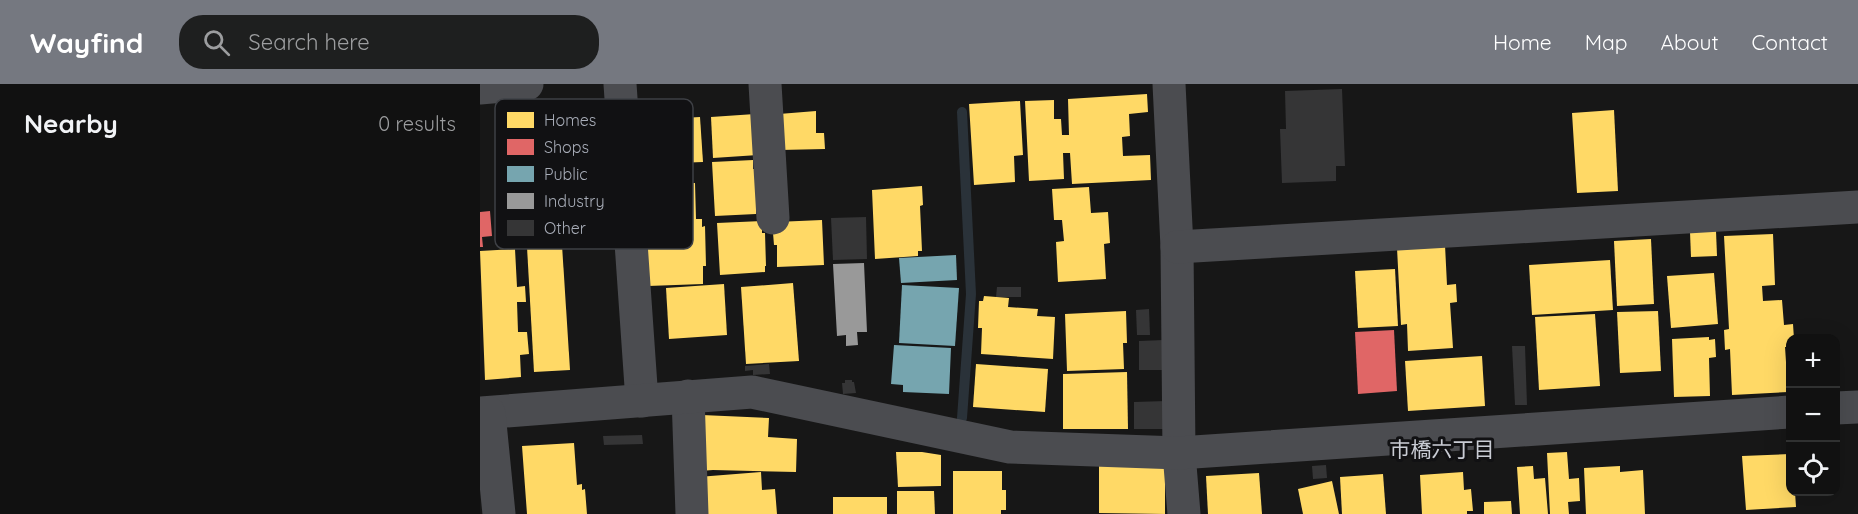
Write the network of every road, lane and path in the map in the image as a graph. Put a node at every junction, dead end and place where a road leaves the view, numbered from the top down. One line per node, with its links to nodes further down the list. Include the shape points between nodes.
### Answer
1 (527, 84): 5 (street)
2 (621, 84): 6 (street)
3 (765, 84): 8 (street)
4 (1169, 84): 9 (street)
5 (480, 88)
6 (622, 99)
7 (1858, 207): 9 (street)
8 (773, 218)
9 (1177, 247): 17 (street)
10 (632, 249): 12 (street)
11 (687, 396): 12 (street); 17 (street, via 752,392 1010,447); 19 (street)
12 (642, 401): 16 (street)
13 (1858, 407): 14 (street)
14 (1840, 408)
15 (1786, 411): 17 (street)
16 (485, 413): 18 (street)
17 (1179, 453): 20 (street)
18 (499, 514)
19 (692, 514)
20 (1184, 514)

